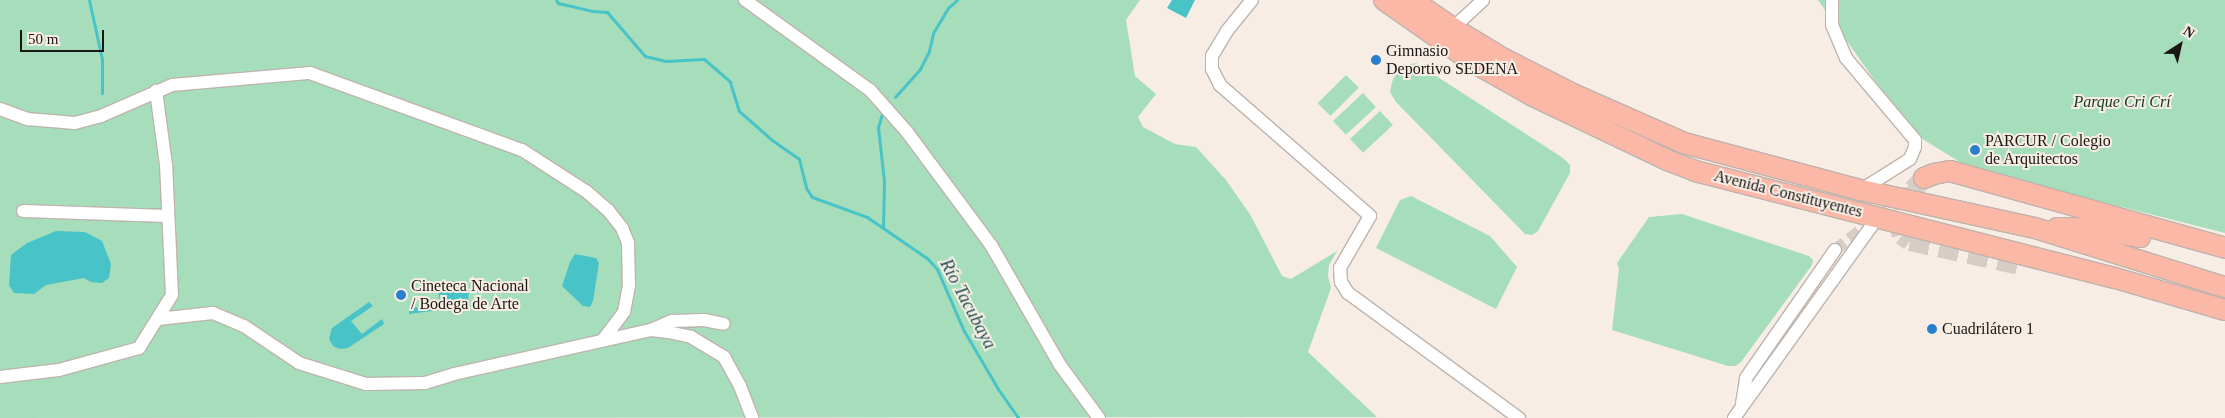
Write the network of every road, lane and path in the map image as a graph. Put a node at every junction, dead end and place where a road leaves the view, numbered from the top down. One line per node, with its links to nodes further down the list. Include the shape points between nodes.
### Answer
1 (745, 0): 30 (street, via 870,90 907,132 991,245 1060,364)
2 (1252, 0): 31 (street, via 1212,56 1212,69 1220,85 1370,216 1340,268 1340,282 1348,293)
3 (1384, 0): 14 (highway, Avenida Constituyentes, via 1471,60 1526,92 1667,160 1695,171)
4 (1412, 0): 7 (highway, Avenida Constituyentes)
5 (1483, 0): 7 (street)
6 (1832, 0): 11 (street, via 1832,25 1846,58 1915,140 1910,159)
7 (1453, 28): 11 (highway, Avenida Constituyentes, via 1504,59 1575,95 1684,142)
8 (156, 92): 9 (street, via 101,116 75,123 28,119); 13 (street, via 166,165); 26 (street, via 172,85 310,73 522,150 587,192 608,210 622,228 628,243 629,286 624,312)
9 (0, 109)
10 (1924, 178): 16 (highway, via 1950,172)
11 (1861, 190): 15 (highway, Avenida Constituyentes)
12 (23, 210): 13 (street)
13 (168, 216): 23 (street, via 172,295)
14 (1878, 217): 21 (highway, Avenida Constituyentes); 28 (street)
15 (2035, 228): 18 (highway, via 2085,228 2125,234); 20 (highway, Avenida Constituyentes)
16 (2225, 248)
17 (1835, 250): 28 (street, via 1746,378)
18 (2225, 262)
19 (2024, 266): 21 (highway, via 2155,301)
20 (2225, 287)
21 (2174, 294): 22 (highway, Avenida Constituyentes)
22 (2225, 310)
23 (158, 318): 26 (street, via 213,313 244,326 300,363 366,384 425,383); 27 (street, via 139,348 59,370)
24 (724, 324): 25 (street, via 704,320 672,321)
25 (651, 330): 26 (street); 29 (street, via 691,336 724,356)
26 (604, 340)
27 (0, 377)
28 (1738, 412)
29 (752, 418)
30 (1099, 418)
31 (1519, 418)

